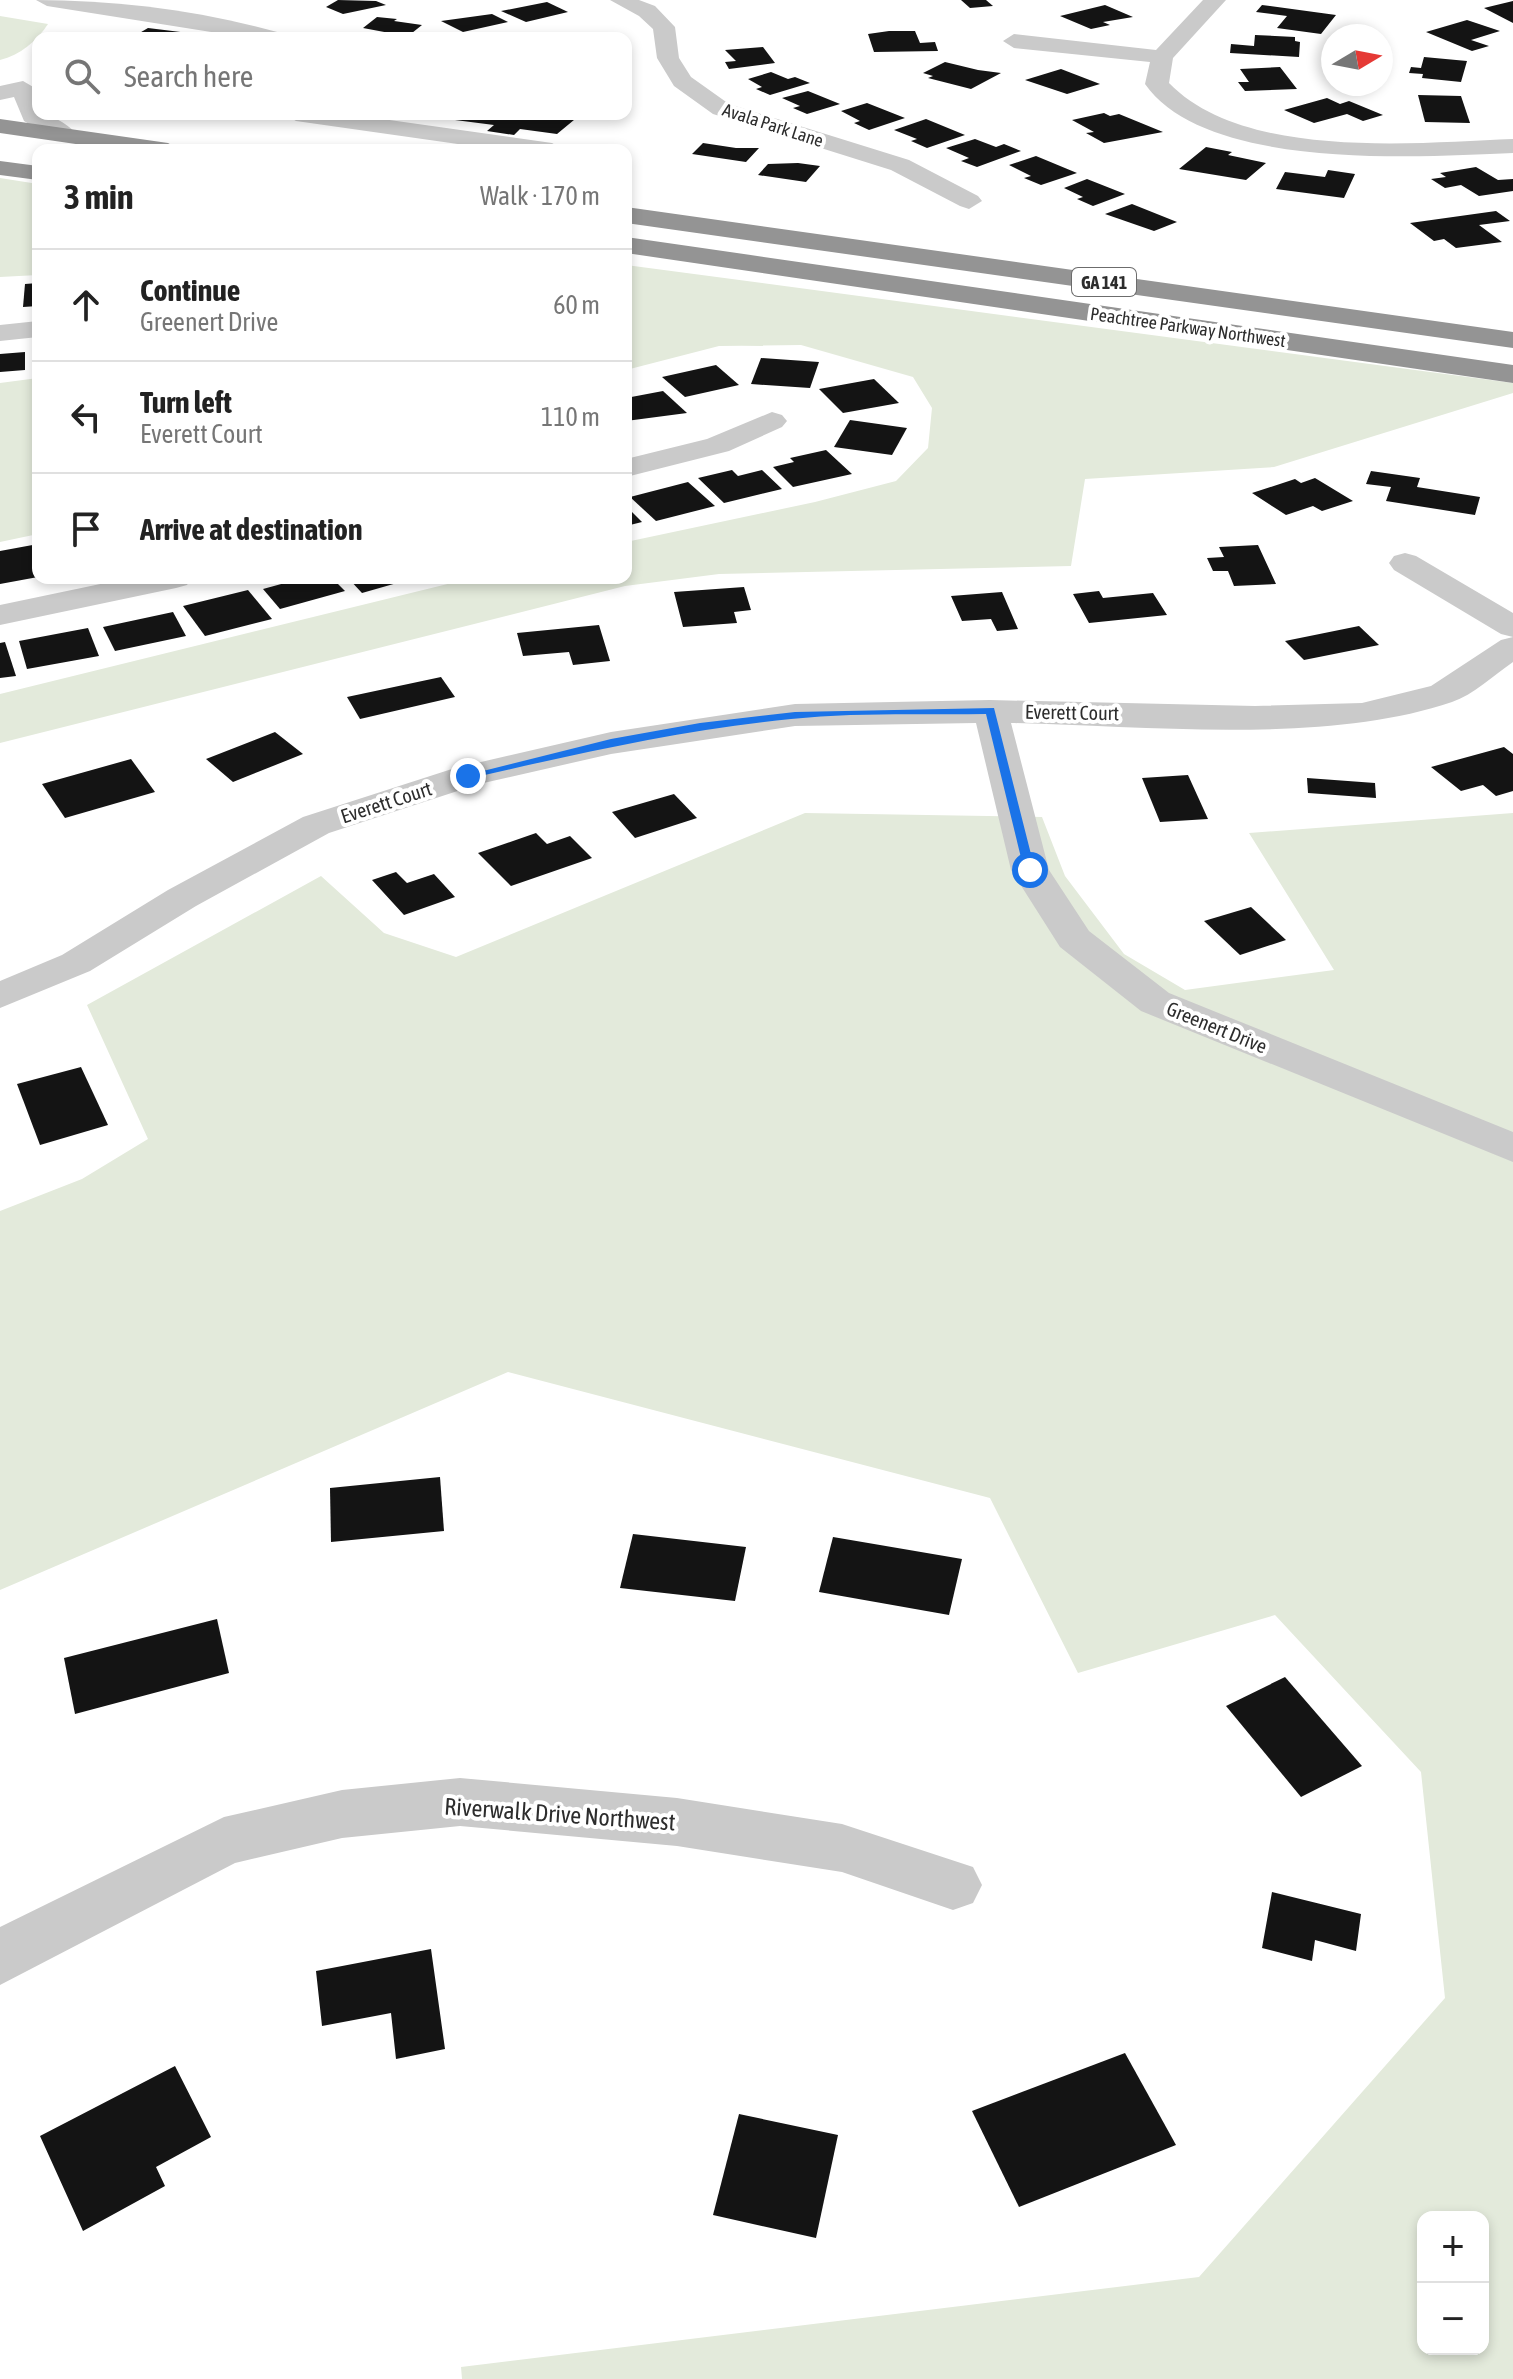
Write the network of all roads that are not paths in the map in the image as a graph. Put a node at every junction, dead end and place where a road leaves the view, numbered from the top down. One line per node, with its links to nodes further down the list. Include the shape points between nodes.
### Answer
1 (47, 0): 4 (street)
2 (621, 0): 24 (street, Avala Park Lane, via 647,11 664,27 668,58 682,81 721,109 900,165)
3 (1215, 0): 8 (street)
4 (148, 6): 5 (street); 6 (street)
5 (113, 32)
6 (252, 32)
7 (1014, 41): 8 (street)
8 (1162, 57): 19 (street, via 1157,84 1180,106 1220,125 1282,140 1354,148)
9 (0, 76): 10 (street)
10 (27, 84): 11 (street); 12 (street)
11 (0, 103)
12 (32, 116)
13 (39, 120): 16 (street)
14 (339, 120): 18 (street)
15 (0, 126): 16 (highway)
16 (65, 135): 17 (highway)
17 (127, 144)
18 (509, 144)
19 (1513, 146)
20 (0, 155): 21 (highway)
21 (32, 159)
22 (0, 168): 23 (highway)
23 (32, 172)
24 (969, 201)
25 (632, 216): 29 (highway, Peachtree Parkway Northwest / GA 141)
26 (632, 246): 30 (highway, Peachtree Parkway Northwest / GA 141)
27 (32, 330): 28 (street)
28 (0, 333)
29 (1513, 340)
30 (1301, 343): 31 (highway); 32 (highway, Peachtree Parkway Northwest / GA 141)
31 (1513, 354)
32 (1513, 374)
33 (772, 421): 34 (street, via 718,445)
34 (632, 466)
35 (1405, 563): 38 (street)
36 (147, 584): 37 (street)
37 (0, 615)
38 (1513, 627)
39 (1513, 647): 40 (street, Everett Court, via 1443,694 1362,713 1255,717)
40 (990, 710): 41 (street, Everett Court, via 795,715 700,727 468,776 316,825 76,963); 42 (street, Greenert Drive, via 1030,870 1074,939 1155,1002)
41 (0, 996)
42 (1513, 1148)
43 (953, 1885): 44 (street, Riverwalk Drive Northwest, via 842,1848 677,1822 460,1802 342,1814 224,1841 36,1935)
44 (0, 1959)

